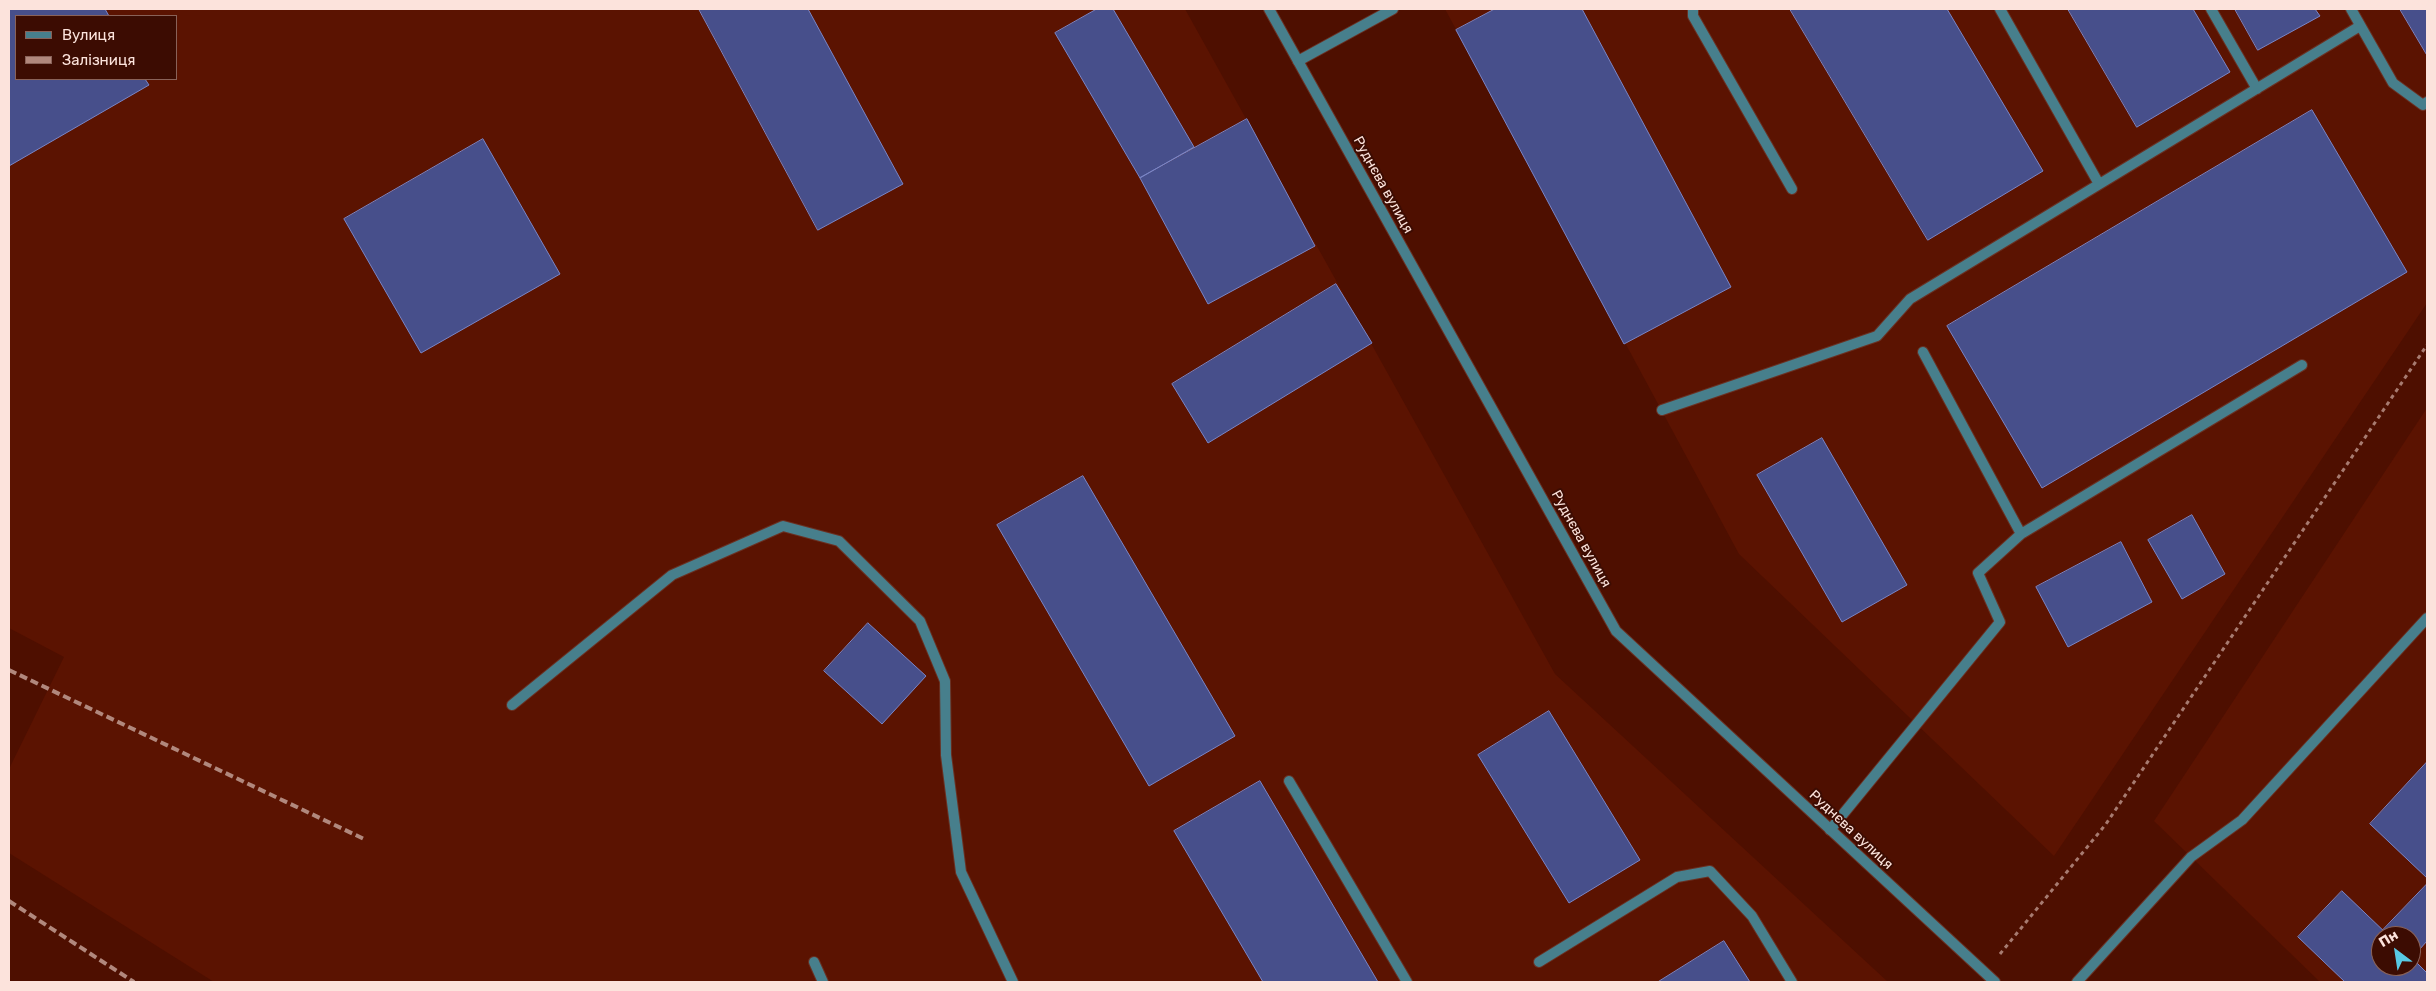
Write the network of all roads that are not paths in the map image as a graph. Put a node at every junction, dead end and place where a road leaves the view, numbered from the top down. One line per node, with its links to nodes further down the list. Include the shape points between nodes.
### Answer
1 (1269, 9): 8 (street, Руднєва вулиця)
2 (1393, 9): 8 (street)
3 (1692, 9): 12 (street, via 1693,16)
4 (2000, 9): 11 (street)
5 (2211, 9): 9 (street)
6 (2351, 9): 7 (street)
7 (2360, 26): 9 (street); 10 (street, via 2393,83 2423,104)
8 (1298, 61): 20 (street, Руднєва вулиця, via 1616,630)
9 (2257, 89): 11 (street)
10 (2427, 102)
11 (2099, 184): 15 (street, via 1910,299 1877,336)
12 (1792, 189)
13 (1922, 352): 16 (street)
14 (2302, 365): 16 (street)
15 (1662, 410)
16 (2021, 534): 20 (street, via 1978,573 2000,622)
17 (2427, 618): 28 (street, via 2242,820 2191,856)
18 (512, 705): 24 (street, via 672,574 783,526 840,542 920,621 945,680 946,755 961,872)
19 (1289, 781): 25 (street)
20 (1830, 830): 27 (street, Руднєва вулиця)
21 (814, 962): 23 (street)
22 (1539, 962): 26 (street, via 1676,877 1710,871 1752,916)
23 (823, 982)
24 (1013, 982)
25 (1407, 982)
26 (1792, 982)
27 (1995, 982)
28 (2077, 982)

